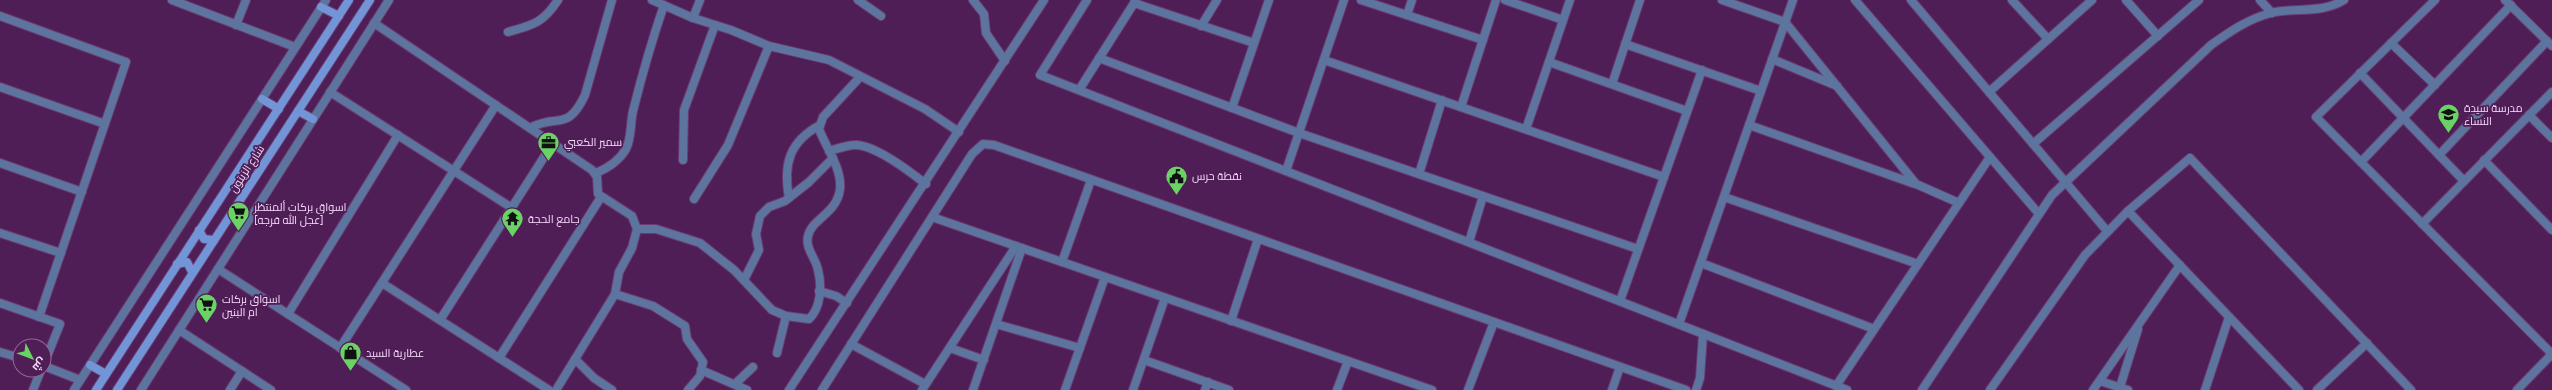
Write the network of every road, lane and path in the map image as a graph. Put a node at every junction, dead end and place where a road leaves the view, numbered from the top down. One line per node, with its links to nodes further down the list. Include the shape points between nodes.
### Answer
1 (172, 0): 47 (street)
2 (246, 0): 47 (street)
3 (349, 0): 41 (main road, شارع الزيتون)
4 (370, 0): 83 (main road, شارع الزيتون)
5 (389, 0): 46 (street)
6 (558, 0): 50 (street, via 549,13 535,25)
7 (612, 0): 91 (street, via 579,108 569,119 541,122)
8 (652, 0): 37 (street)
9 (700, 0): 43 (street)
10 (858, 0): 42 (street)
11 (973, 0): 63 (street, via 984,14 986,33)
12 (1044, 0): 63 (street)
13 (1087, 0): 72 (street, via 1040,75)
14 (1217, 0): 49 (street)
15 (1269, 0): 54 (street)
16 (1344, 0): 62 (street)
17 (1362, 0): 39 (street)
18 (1412, 0): 39 (street)
19 (1496, 0): 53 (street)
20 (1505, 0): 44 (street)
21 (1570, 0): 44 (street)
22 (1640, 0): 56 (street)
23 (1722, 0): 45 (street)
24 (1793, 0): 45 (street)
25 (1855, 0): 101 (street)
26 (1911, 0): 75 (street)
27 (2012, 0): 52 (street)
28 (2092, 0): 52 (street)
29 (2126, 0): 51 (street)
30 (2199, 0): 51 (street)
31 (2260, 0): 38 (street)
32 (2344, 0): 38 (street, via 2316,9)
33 (2435, 0): 55 (street)
34 (1135, 2): 49 (street); 60 (street)
35 (323, 3): 41 (main road); 59 (street)
36 (2508, 3): 57 (street); 69 (street)
37 (664, 5): 43 (street); 108 (street, via 632,114 630,140 625,151 611,166)
38 (2272, 13): 113 (street, via 2241,24 2211,45)
39 (1407, 15): 53 (street)
40 (0, 16): 88 (street, via 126,62)
41 (339, 16): 82 (main road, شارع الزيتون)
42 (881, 16)
43 (693, 18): 48 (street)
44 (1563, 20): 64 (street)
45 (1785, 22): 61 (street); 71 (street)
46 (374, 23): 74 (street); 79 (street)
47 (236, 25): 59 (street)
48 (715, 25): 58 (street); 102 (street, via 684,110)
49 (1201, 26): 54 (street)
50 (508, 32)
51 (2158, 36): 98 (street)
52 (2048, 39): 75 (street)
53 (1483, 40): 80 (street)
54 (1254, 43): 81 (street)
55 (2391, 43): 66 (street); 69 (street)
56 (1625, 44): 65 (street); 68 (street)
57 (2550, 44): 100 (street)
58 (769, 46): 67 (street, via 829,60); 121 (street, via 728,145)
59 (295, 47): 77 (street)
60 (1099, 58): 72 (street); 81 (street)
61 (1772, 59): 71 (street); 73 (street)
62 (1324, 60): 78 (street); 94 (street)
63 (1005, 62): 93 (street)
64 (1549, 62): 68 (street); 92 (street)
65 (1702, 70): 73 (street); 84 (street)
66 (2360, 73): 86 (street); 104 (street, via 2316,117)
67 (860, 77): 89 (street, via 823,117); 93 (street, via 925,109)
68 (1612, 84): 84 (street)
69 (2435, 85): 86 (street)
70 (0, 87): 88 (street)
71 (1838, 87): 115 (street)
72 (1078, 90): 107 (street)
73 (1761, 91): 90 (street)
74 (330, 92): 87 (street); 95 (street)
75 (1989, 92): 98 (street)
76 (2552, 92): 85 (street)
77 (262, 99): 82 (main road); 183 (street)
78 (1442, 100): 80 (street); 109 (street)
79 (496, 105): 91 (street); 106 (street)
80 (1461, 107): 92 (street)
81 (1232, 108): 94 (street)
82 (279, 109): 129 (main road, شارع الزيتون)
83 (298, 111): 87 (main road); 134 (main road, شارع الزيتون)
84 (1687, 111): 110 (street)
85 (2529, 115): 96 (street); 103 (street)
86 (2403, 118): 100 (street); 104 (street)
87 (313, 119): 144 (street)
88 (105, 124): 116 (street)
89 (820, 125): 99 (street, via 819,129); 120 (street, via 807,132 792,149 786,179)
90 (1749, 125): 115 (street); 119 (street)
91 (530, 128): 97 (street)
92 (1526, 129): 110 (street)
93 (959, 132): 114 (street)
94 (1299, 133): 107 (street); 109 (street)
95 (398, 135): 106 (street); 155 (street)
96 (2552, 138)
97 (553, 144): 108 (street); 123 (street)
98 (2033, 144): 113 (street)
99 (831, 154): 114 (street, via 857,145 873,150 905,168); 120 (street, via 809,182); 149 (street, via 836,164 840,189 835,204 825,217 812,227 808,236 808,247 818,270)
100 (2439, 155): 112 (street)
101 (1990, 157): 122 (street); 125 (street)
102 (683, 160)
103 (2484, 160): 112 (street); 130 (street)
104 (2361, 162): 127 (street)
105 (0, 163): 116 (street)
106 (454, 171): 123 (street); 148 (street)
107 (1286, 171): 135 (street)
108 (596, 173): 117 (street, via 596,190)
109 (1419, 174): 118 (street)
110 (1664, 177): 137 (street)
111 (1091, 180): 126 (street, via 994,145 982,144 972,154); 133 (street); 139 (street)
112 (2464, 181): 127 (street)
113 (2065, 182): 125 (street); 131 (street)
114 (926, 184): 153 (street)
115 (1916, 184): 122 (street)
116 (82, 192): 138 (street)
117 (601, 196): 128 (street, via 632,216); 178 (street)
118 (1483, 196): 135 (street); 137 (street)
119 (1724, 197): 140 (street); 142 (street)
120 (789, 198): 147 (street, via 769,207 760,216 756,234 759,250)
121 (694, 199)
122 (1959, 203): 142 (street)
123 (512, 208): 159 (street)
124 (2128, 211): 131 (street); 143 (street); 168 (street, via 2190,158)
125 (2039, 214): 225 (street)
126 (932, 217): 136 (street); 170 (street)
127 (2422, 224): 176 (street)
128 (637, 229): 147 (street, via 656,229 700,243 715,253); 150 (street, via 632,248 619,272)
129 (199, 230): 134 (main road, via 204,239); 141 (main road, شارع الزيتون)
130 (2552, 230)
131 (2108, 231): 226 (street, via 2066,280)
132 (0, 233): 138 (street)
133 (1258, 239): 160 (street); 161 (street)
134 (214, 240): 145 (main road, شارع الزيتون)
135 (1469, 242): 152 (street)
136 (1019, 247): 139 (street); 163 (street); 172 (street)
137 (1638, 249): 152 (street)
138 (61, 253): 158 (street)
139 (1062, 262): 146 (street)
140 (1701, 263): 164 (street); 165 (street)
141 (176, 264): 145 (main road, via 187,262); 189 (main road, شارع الزيتون)
142 (1918, 264): 165 (street)
143 (2180, 265): 157 (street); 162 (street)
144 (218, 269): 155 (street); 166 (street)
145 (192, 272): 202 (main road, شارع الزيتون)
146 (1105, 277): 151 (street); 173 (street)
147 (744, 280): 156 (street, via 772,310)
148 (382, 283): 159 (street); 171 (street)
149 (819, 291): 153 (street, via 836,296); 156 (street, via 819,306 809,319)
150 (615, 294): 179 (street); 187 (street, via 653,306 685,326 687,339 703,362)
151 (1165, 298): 160 (street); 181 (street)
152 (1620, 301): 164 (street)
153 (847, 303): 212 (street)
154 (0, 304): 158 (street)
155 (288, 314): 171 (street)
156 (786, 316): 175 (street)
157 (2229, 316): 228 (street); 229 (street)
158 (39, 317): 169 (street, via 60,324)
159 (440, 320): 178 (street)
160 (1231, 320): 182 (street)
161 (1494, 322): 185 (street); 220 (street)
162 (2140, 322): 192 (street); 198 (street)
163 (996, 324): 173 (street); 180 (street)
164 (1679, 324): 167 (street)
165 (1874, 329): 195 (street)
166 (179, 330): 188 (street); 203 (street)
167 (1703, 334): 195 (street); 223 (street, via 1700,378)
168 (2366, 343): 230 (street); 231 (street)
169 (52, 344)
170 (851, 344): 197 (street); 213 (street)
171 (340, 348): 196 (street)
172 (950, 348): 180 (street); 197 (street)
173 (1080, 348): 215 (street)
174 (0, 352): 177 (street)
175 (777, 353)
176 (2552, 354): 232 (street)
177 (12, 356)
178 (499, 358): 207 (street)
179 (575, 359): 208 (street); 209 (street, via 594,378)
180 (984, 360): 214 (street)
181 (1144, 360): 194 (street); 216 (street)
182 (1348, 361): 218 (street); 219 (street)
183 (90, 365): 189 (main road); 191 (street)
184 (753, 367): 193 (street)
185 (1620, 367): 221 (street); 222 (street)
186 (52, 368): 191 (street)
187 (701, 370): 193 (street); 210 (street, via 700,376)
188 (242, 371): 204 (street); 205 (street)
189 (106, 374): 201 (main road, شارع الزيتون)
190 (38, 378): 199 (street)
191 (80, 380): 200 (street)
192 (2100, 381): 198 (street); 227 (street)
193 (735, 384): 211 (street)
194 (1207, 386): 217 (street)
195 (1836, 386): 224 (street)
196 (395, 387): 206 (street)
197 (923, 387)
198 (2124, 389)
199 (33, 390)
200 (74, 390)
201 (96, 390)
202 (117, 390)
203 (140, 390)
204 (230, 390)
205 (271, 390)
206 (406, 390)
207 (549, 390)
208 (556, 390)
209 (612, 390)
210 (688, 390)
211 (747, 390)
212 (789, 390)
213 (822, 390)
214 (973, 390)
215 (1065, 390)
216 (1133, 390)
217 (1229, 390)
218 (1337, 390)
219 (1432, 390)
220 (1468, 390)
221 (1612, 390)
222 (1686, 390)
223 (1696, 390)
224 (1847, 390)
225 (1922, 390)
226 (1990, 390)
227 (2093, 390)
228 (2205, 390)
229 (2299, 390)
230 (2317, 390)
231 (2411, 390)
232 (2517, 390)

